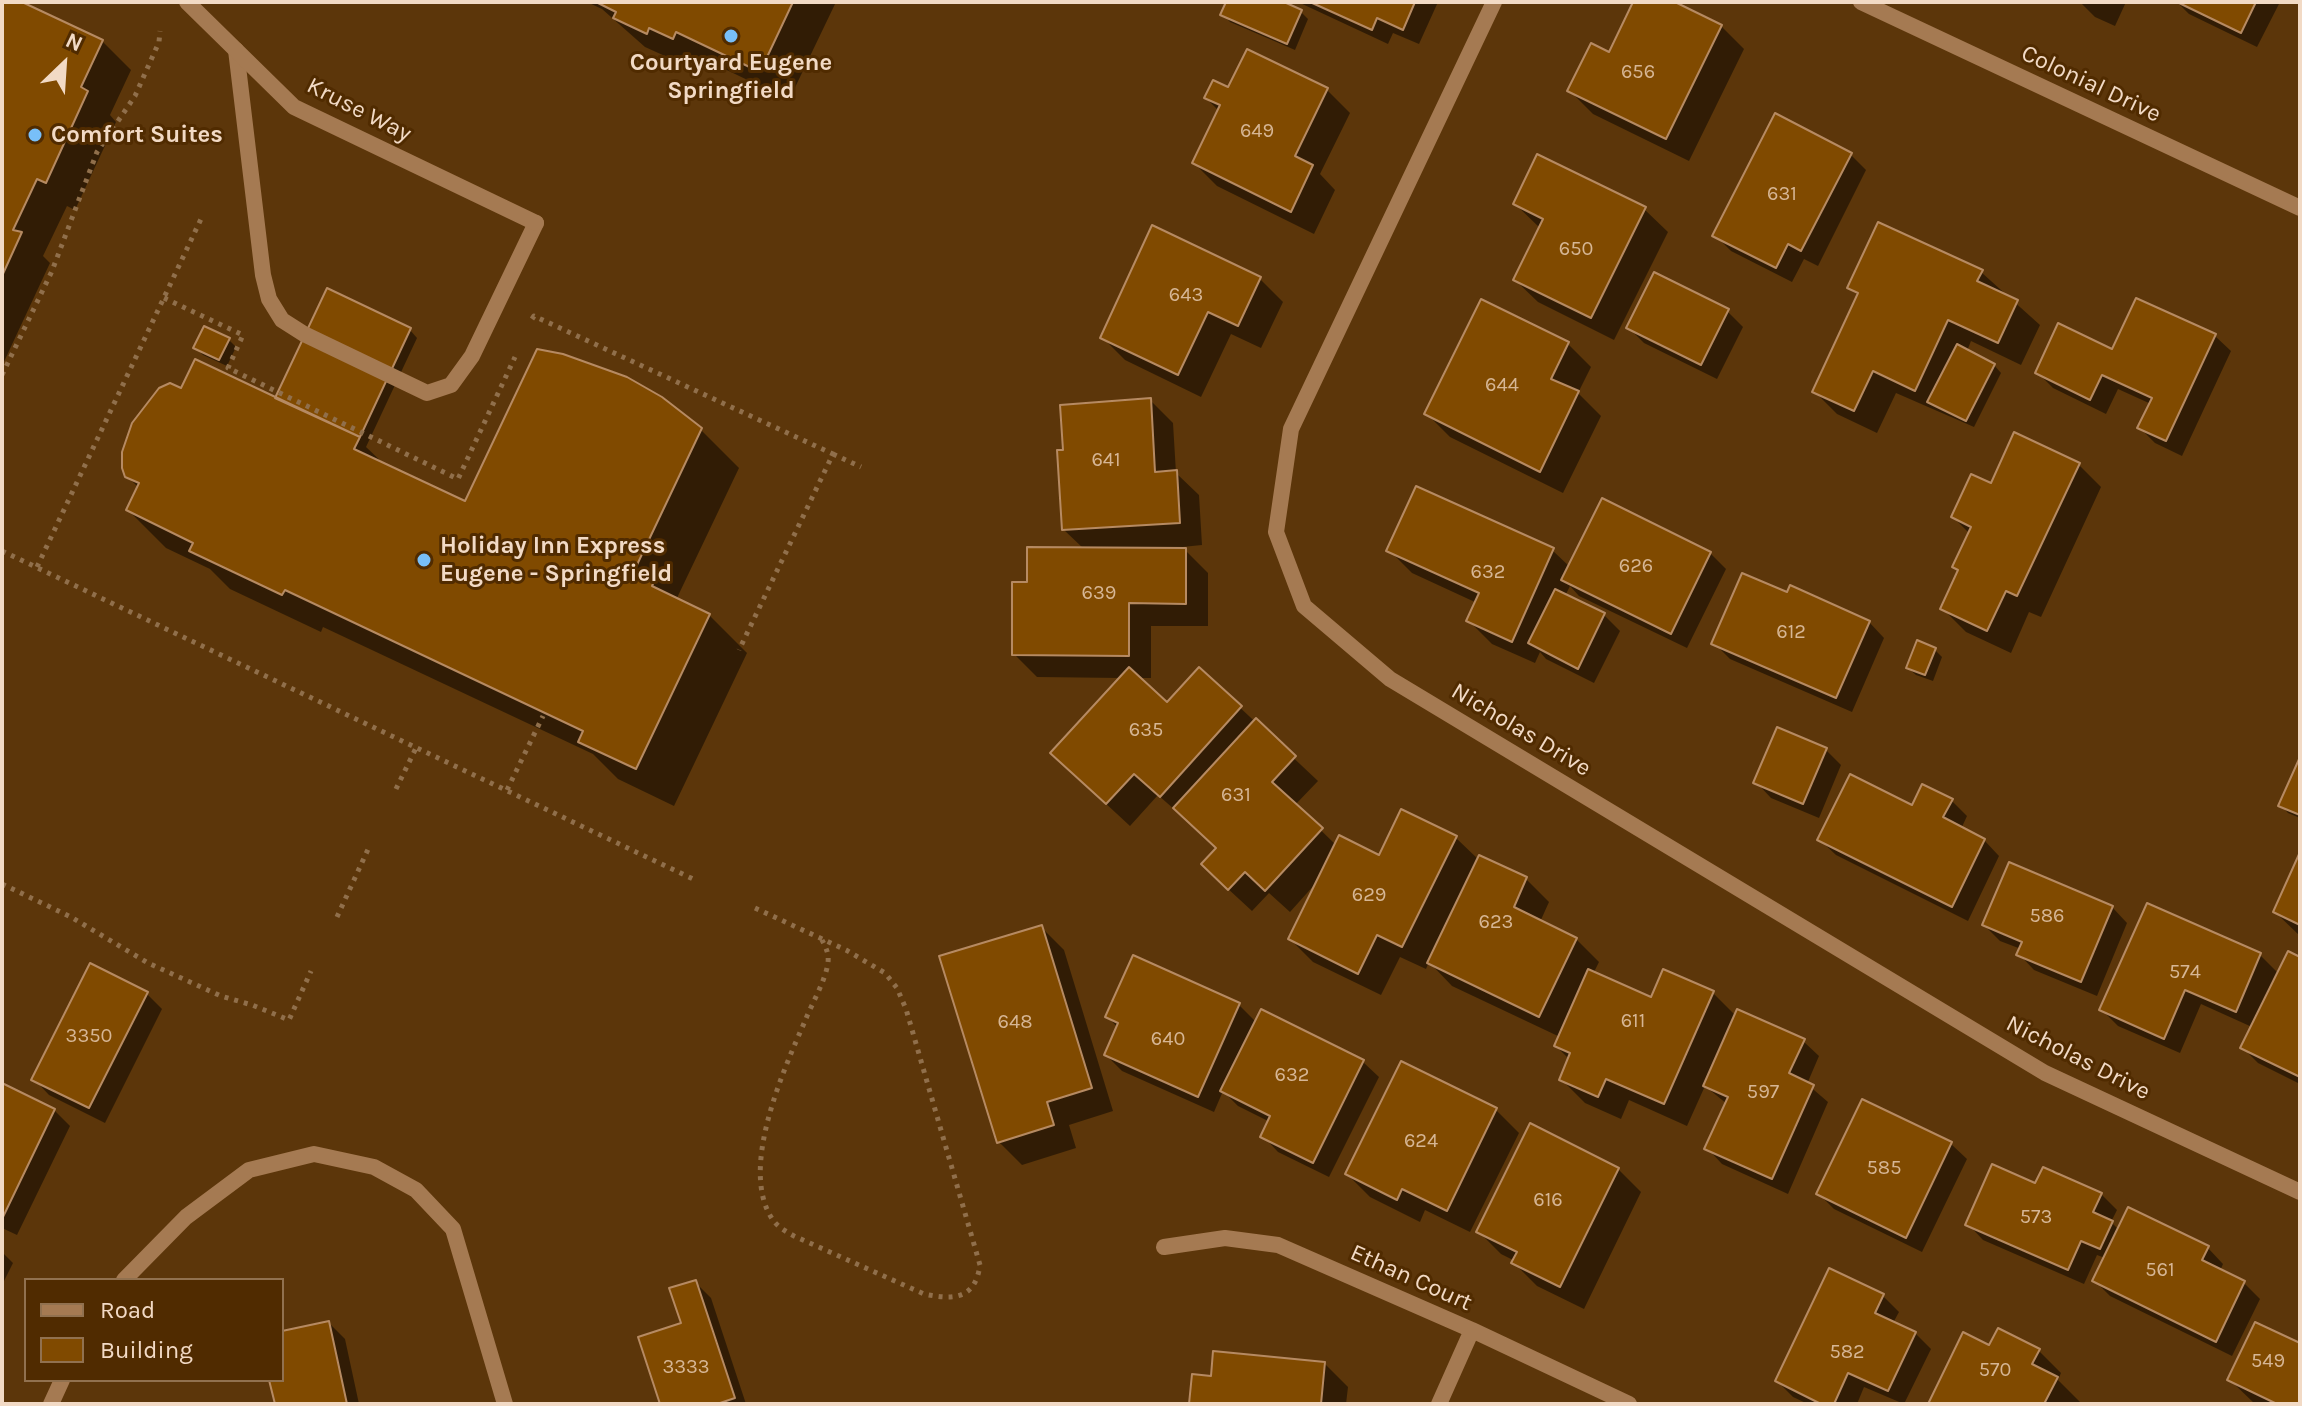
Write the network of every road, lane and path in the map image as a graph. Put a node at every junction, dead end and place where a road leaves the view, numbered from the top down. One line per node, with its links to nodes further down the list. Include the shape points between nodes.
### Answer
1 (187, 2): 5 (street, Kruse Way)
2 (1494, 2): 28 (street, Nicholas Drive, via 1291,429 1276,532 1304,606 1390,679 2045,1073)
3 (1861, 2): 6 (street, Colonial Drive)
4 (160, 31): 11 (path, via 135,96 97,152 52,271)
5 (236, 50): 5 (street, Kruse Way, via 294,107 536,223 472,356 451,385 427,393 282,320 263,275)
6 (2300, 208)
7 (201, 219): 8 (path)
8 (164, 298): 10 (path, via 243,335 228,368 458,479); 15 (path)
9 (528, 329): 12 (path, via 534,316)
10 (515, 356)
11 (2, 375)
12 (833, 454): 13 (path); 16 (path)
13 (861, 467)
14 (2, 551): 15 (path)
15 (37, 567): 18 (path)
16 (739, 650)
17 (543, 716): 20 (path)
18 (416, 748): 19 (path); 20 (path)
19 (396, 789)
20 (507, 790): 22 (path)
21 (370, 845): 25 (path)
22 (693, 879)
23 (2, 884): 27 (path, via 148,963 289,1020)
24 (755, 908): 26 (path)
25 (337, 917)
26 (822, 940): 26 (path, via 885,973 906,1009 980,1265 978,1278 964,1294 924,1294 794,1236 770,1215 761,1178 764,1140 779,1080 825,973 828,950)
27 (311, 971)
28 (2300, 1192)
29 (1164, 1247): 31 (street, Ethan Court, via 1225,1238 1278,1245)
30 (126, 1278): 34 (street, via 186,1217 249,1170 314,1154 374,1167 416,1190 453,1229)
31 (1472, 1330): 35 (street); 36 (street, Ethan Court)
32 (61, 1382): 33 (street)
33 (51, 1404)
34 (505, 1404)
35 (1439, 1404)
36 (1629, 1404)

